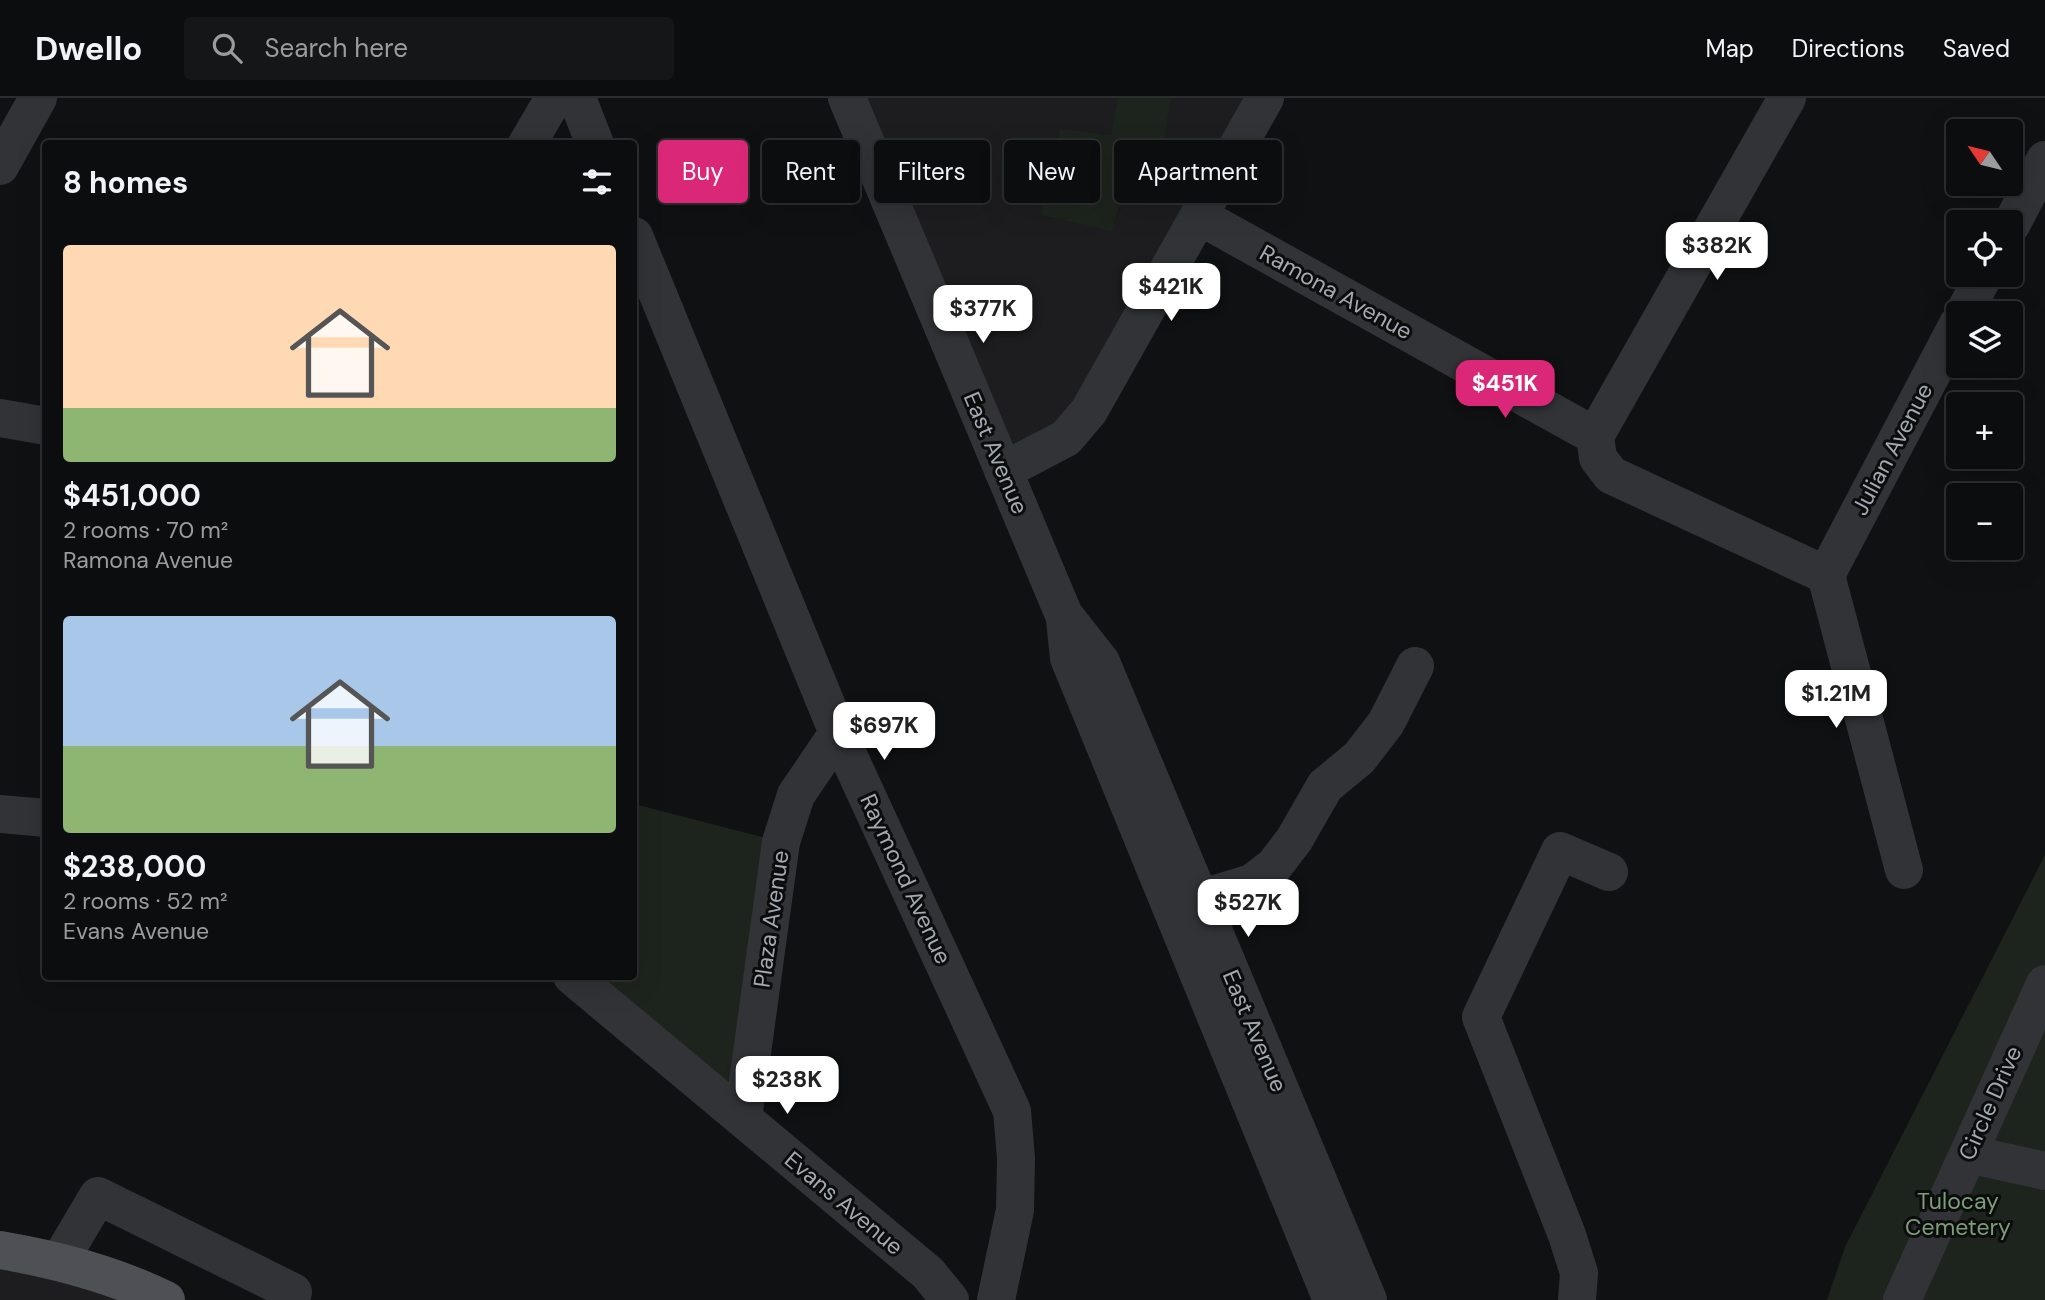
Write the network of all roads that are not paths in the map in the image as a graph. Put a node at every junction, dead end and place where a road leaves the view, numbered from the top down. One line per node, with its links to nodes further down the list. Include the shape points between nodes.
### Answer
1 (38, 98): 10 (street)
2 (554, 98): 7 (street)
3 (577, 98): 8 (street)
4 (847, 98): 18 (street, East Avenue)
5 (1265, 98): 12 (street)
6 (1787, 98): 17 (street)
7 (529, 140)
8 (593, 140)
9 (2045, 160): 11 (street)
10 (0, 166)
11 (2019, 210)
12 (1199, 216): 17 (street, Ramona Avenue); 18 (street, via 1077,427 1066,438)
13 (637, 243): 22 (street, Raymond Avenue)
14 (1946, 347): 19 (street, Julian Avenue)
15 (0, 418): 16 (street)
16 (42, 425)
17 (1595, 436): 19 (street, via 1598,457 1611,475)
18 (1003, 471): 20 (street, East Avenue)
19 (1826, 575): 25 (street)
20 (1064, 615): 27 (street, East Avenue, via 1101,662); 40 (street, East Avenue, via 1069,658)
21 (1415, 666): 27 (street, via 1386,723 1359,758 1325,786 1274,866 1252,883)
22 (838, 733): 31 (street, Plaza Avenue, via 796,795 781,842); 39 (street, Raymond Avenue, via 1012,1111 1015,1210)
23 (0, 814): 24 (street)
24 (42, 818)
25 (1904, 870)
26 (1609, 872): 42 (street, via 1560,851 1481,1017 1567,1235 1579,1273)
27 (1199, 899): 41 (street, East Avenue)
28 (577, 980): 31 (street, Evans Avenue)
29 (2045, 984): 30 (street, Circle Drive)
30 (2030, 1051): 32 (street, Circle Drive)
31 (743, 1118): 38 (street, Evans Avenue, via 928,1273)
32 (1968, 1154): 33 (street); 43 (street, Circle Drive)
33 (2045, 1171)
34 (0, 1250): 35 (main road)
35 (60, 1260): 36 (main road, via 125,1280); 37 (street, via 98,1196 293,1292)
36 (166, 1300)
37 (290, 1300)
38 (950, 1300)
39 (996, 1300)
40 (1332, 1300)
41 (1368, 1300)
42 (1577, 1300)
43 (1902, 1300)

